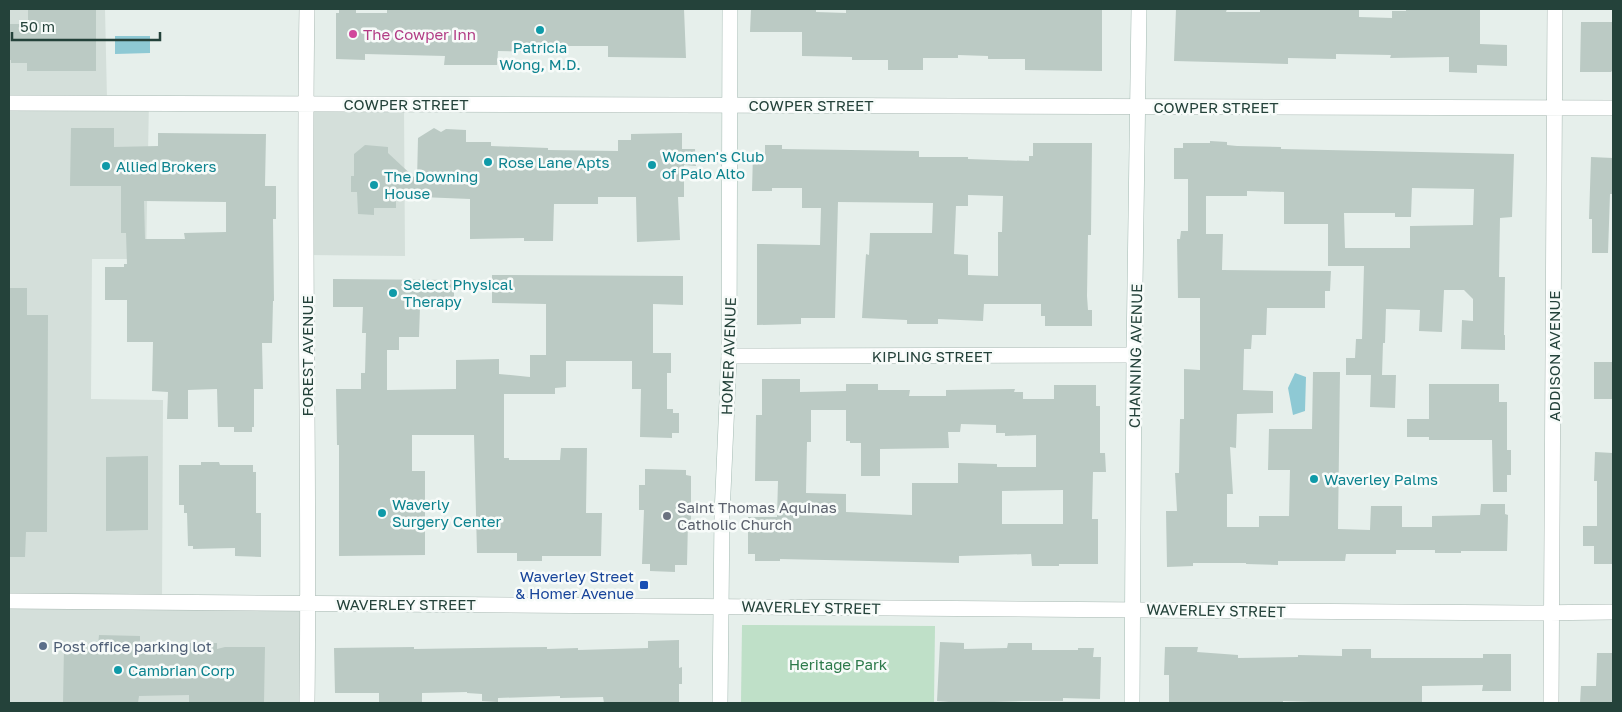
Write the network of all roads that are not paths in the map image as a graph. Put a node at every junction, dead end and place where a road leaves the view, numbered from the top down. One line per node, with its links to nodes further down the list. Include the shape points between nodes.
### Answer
1 (307, 9): 6 (street, FOREST AVENUE)
2 (730, 9): 7 (street, HOMER AVENUE)
3 (1139, 9): 8 (street, CHANNING AVENUE)
4 (1556, 9): 9 (street, ADDISON AVENUE)
5 (9, 102): 6 (street, COWPER STREET)
6 (306, 104): 7 (street, COWPER STREET); 14 (street, FOREST AVENUE)
7 (730, 105): 8 (street, COWPER STREET); 12 (street, HOMER AVENUE)
8 (1139, 106): 9 (street, COWPER STREET); 11 (street, CHANNING AVENUE)
9 (1555, 107): 10 (street, COWPER STREET); 18 (street, ADDISON AVENUE)
10 (1613, 108)
11 (1134, 355): 12 (street, KIPLING STREET); 16 (street, CHANNING AVENUE)
12 (729, 356): 15 (street, HOMER AVENUE)
13 (9, 601): 14 (street, WAVERLEY STREET)
14 (309, 604): 15 (street, WAVERLEY STREET); 19 (street, FOREST AVENUE)
15 (720, 606): 16 (street, WAVERLEY STREET); 20 (street, HOMER AVENUE)
16 (1133, 609): 18 (street, WAVERLEY STREET); 21 (street, CHANNING AVENUE)
17 (1613, 612): 18 (street, WAVERLEY STREET)
18 (1551, 613): 22 (street, ADDISON AVENUE)
19 (307, 703)
20 (720, 703)
21 (1132, 703)
22 (1551, 703)

